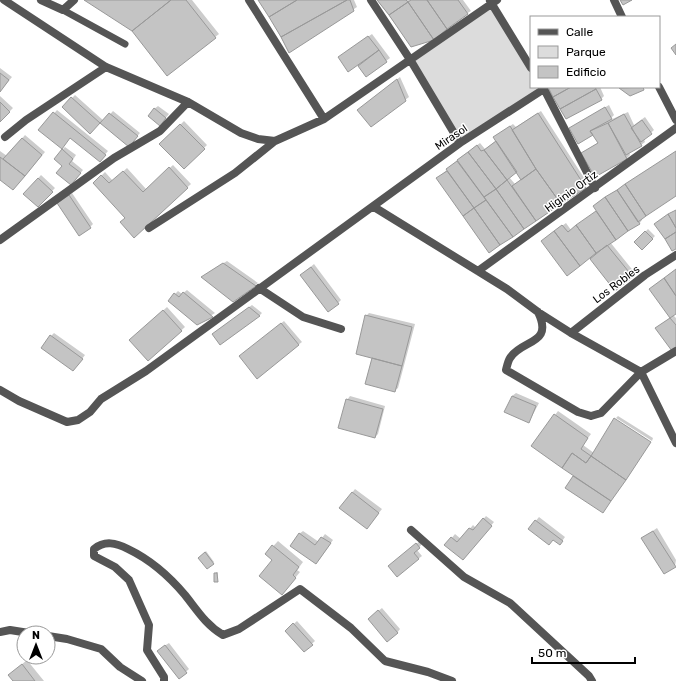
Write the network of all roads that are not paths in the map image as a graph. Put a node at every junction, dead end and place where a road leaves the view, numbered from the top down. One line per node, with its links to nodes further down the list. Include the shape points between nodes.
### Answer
1 (4, 0): 13 (street)
2 (41, 0): 8 (street)
3 (74, 0): 8 (street)
4 (249, 0): 17 (street)
5 (371, 0): 11 (street)
6 (614, 0): 9 (street)
7 (493, 1): 11 (street); 12 (street)
8 (63, 10): 10 (lane)
9 (622, 16)
10 (125, 44)
11 (411, 61): 17 (street); 22 (street)
12 (530, 66)
13 (106, 67): 16 (street); 20 (street, via 26,120)
14 (543, 88): 22 (street, Mirasol); 23 (street)
15 (660, 88): 18 (street)
16 (188, 102): 21 (street, via 241,133); 26 (street, via 160,131 114,158)
17 (324, 119): 21 (street)
18 (676, 120)
19 (676, 128): 23 (street, Higinio Ortiz)
20 (5, 138)
21 (275, 141): 25 (street, via 235,174)
22 (460, 143): 24 (street, Mirasol)
23 (595, 188): 28 (street, Higinio Ortiz)
24 (374, 207): 28 (street); 29 (street, Mirasol)
25 (149, 228)
26 (0, 240)
27 (676, 254): 32 (street, Los Robles)
28 (478, 272): 30 (street, via 508,288)
29 (259, 288): 31 (street, via 303,317); 35 (street, Mirasol, via 146,371 101,399 90,412 78,420 67,422)
30 (538, 312): 32 (street); 34 (street, via 543,321 543,329 540,336 510,357 506,370 512,374 578,412 591,416 602,413)
31 (341, 329)
32 (571, 332): 34 (street)
33 (676, 351): 34 (street)
34 (641, 372): 36 (street)
35 (0, 390)
36 (676, 443)
37 (411, 530): 44 (street, via 464,577 510,603)
38 (16, 631): 39 (street)
39 (0, 632)
40 (56, 637): 41 (street, via 101,649 120,667)
41 (142, 681)
42 (164, 681): 43 (street, via 147,650 149,625 129,580 115,567 94,556 94,549 101,544 116,543 139,554 164,572 211,628 223,635 239,629 300,589 351,628 385,661)
43 (452, 681)
44 (592, 681)

